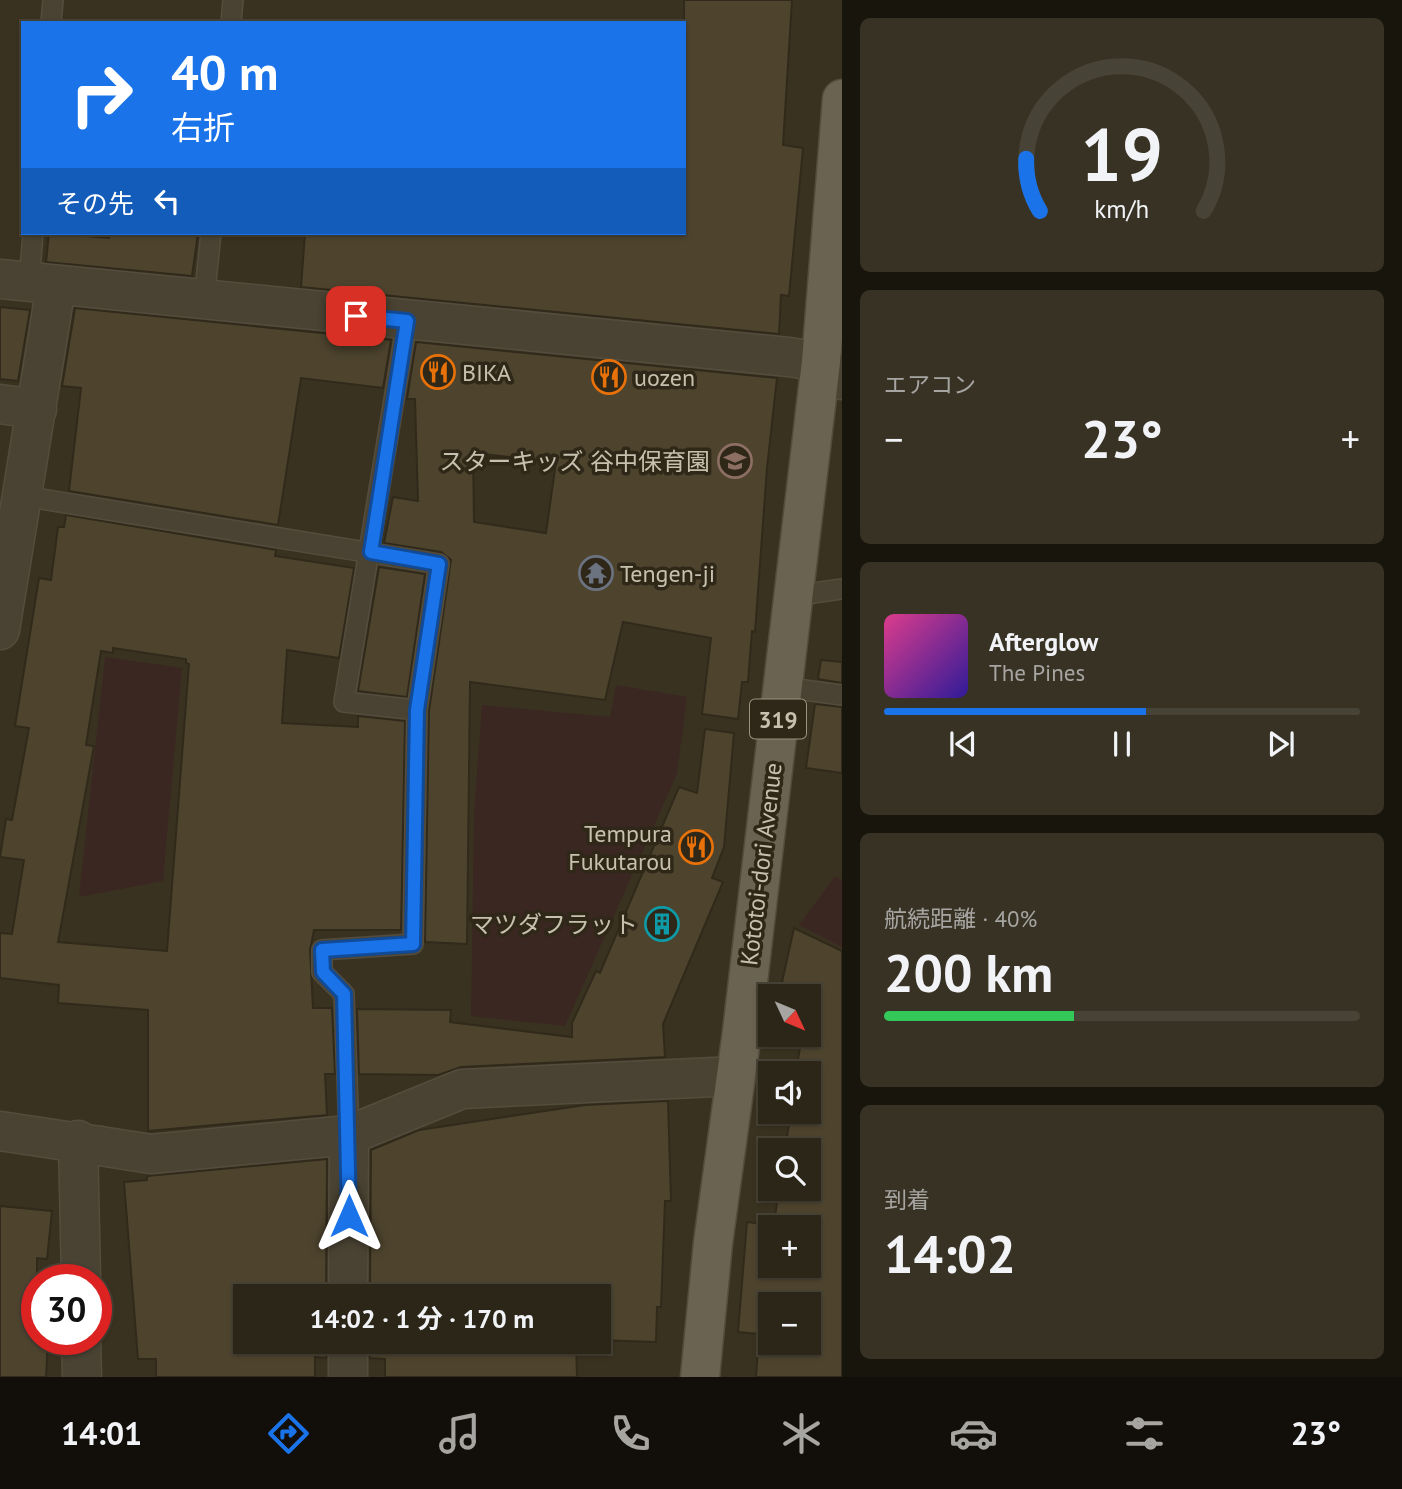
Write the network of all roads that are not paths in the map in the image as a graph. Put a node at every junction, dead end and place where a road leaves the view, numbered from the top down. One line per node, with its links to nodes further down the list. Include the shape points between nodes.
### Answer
1 (53, 0): 3 (lane)
2 (233, 0): 4 (lane)
3 (51, 21)
4 (231, 21)
5 (842, 99): 6 (main road, Kototoi-dori Avenue / 319)
6 (840, 143): 12 (main road, Kototoi-dori Avenue / 319)
7 (33, 235): 9 (lane)
8 (211, 235): 10 (lane)
9 (28, 283): 10 (street); 13 (street)
10 (204, 301): 11 (street)
11 (407, 321): 12 (street); 15 (lane)
12 (832, 371): 17 (main road, Kototoi-dori Avenue / 319)
13 (18, 407): 14 (street)
14 (23, 496): 15 (lane); 18 (street)
15 (371, 552): 21 (lane, via 439,564); 21 (lane, via 344,702)
16 (842, 589): 17 (lane)
17 (793, 596): 19 (main road, Kototoi-dori Avenue / 319)
18 (0, 630)
19 (782, 688): 20 (lane); 22 (main road, Kototoi-dori Avenue / 319)
20 (842, 695)
21 (417, 710): 24 (lane, via 413,944 322,950 323,972 344,994)
22 (736, 1076): 24 (street, via 461,1089); 32 (main road, Kototoi-dori Avenue / 319)
23 (0, 1131): 25 (street)
24 (349, 1135): 25 (street, via 151,1154); 27 (street)
25 (89, 1143): 26 (street)
26 (81, 1264)
27 (348, 1284)
28 (348, 1354): 31 (street)
29 (82, 1355): 30 (street)
30 (82, 1377)
31 (348, 1377)
32 (699, 1377)

